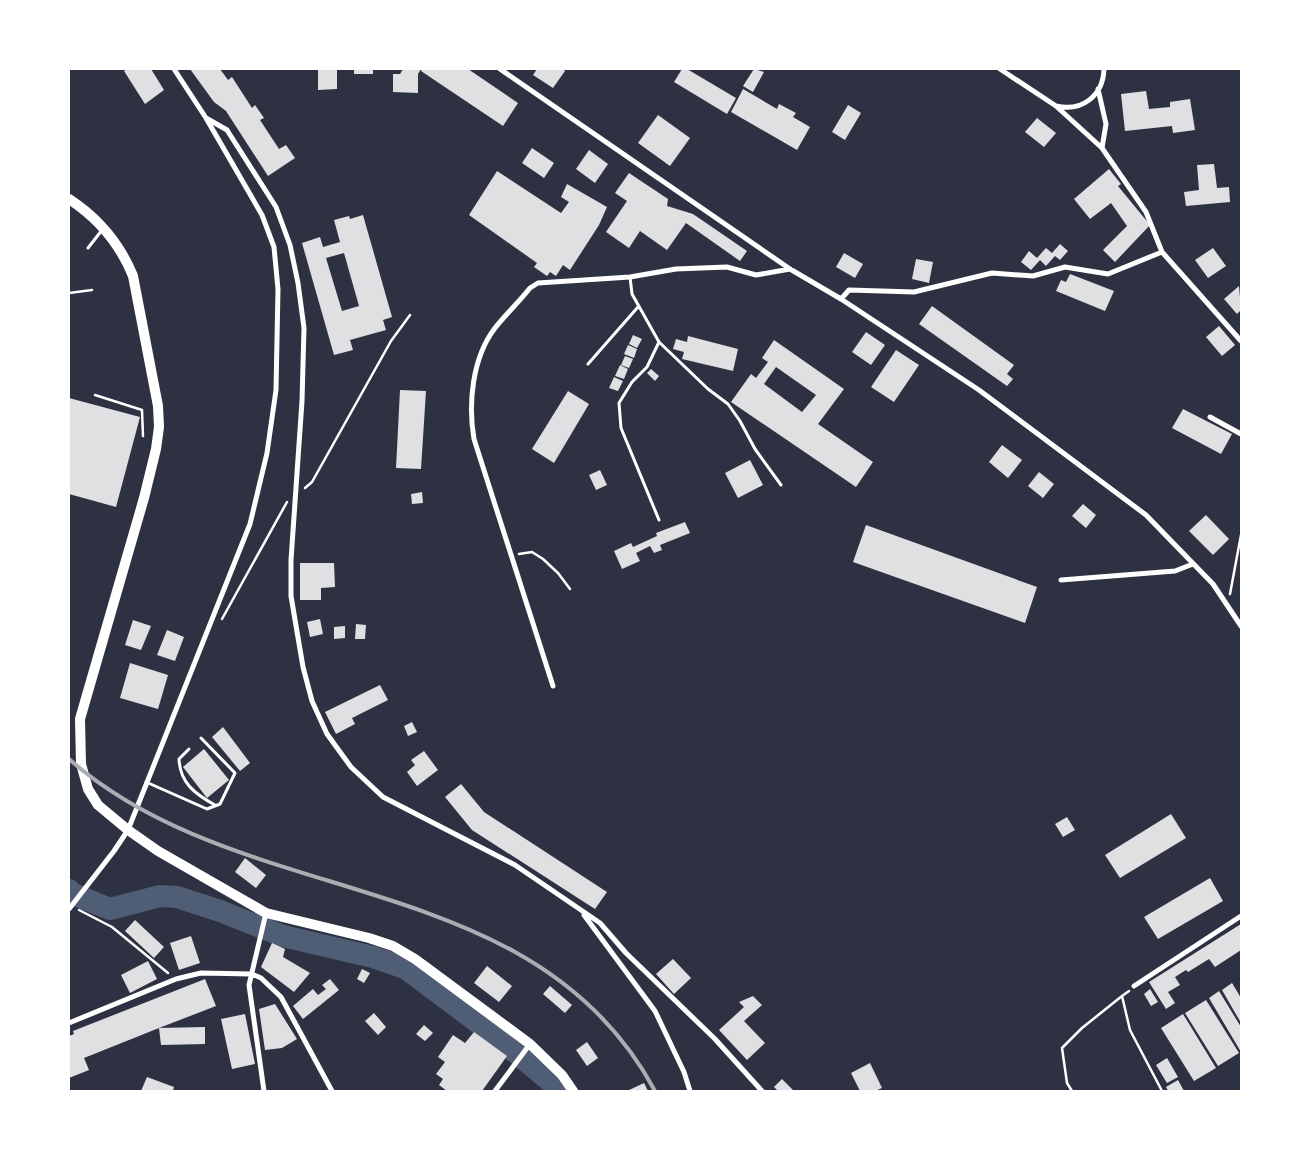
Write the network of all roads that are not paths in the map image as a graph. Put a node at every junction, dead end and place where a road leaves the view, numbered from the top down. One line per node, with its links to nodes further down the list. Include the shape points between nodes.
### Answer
1 (174, 69): 7 (street)
2 (500, 69): 13 (street)
3 (1000, 69): 6 (street)
4 (1104, 69): 5 (street, via 1103,82)
5 (1098, 89): 6 (street, via 1080,106); 8 (street, via 1106,124)
6 (1056, 106): 8 (street)
7 (206, 118): 30 (street, via 262,215 274,247 278,288 276,390 267,453 250,524); 34 (street, via 227,130 276,208 290,245 304,328 291,596 312,700 327,734 351,767 383,797 515,865)
8 (1102, 148): 12 (street, via 1146,212)
9 (69, 199): 10 (main road)
10 (104, 228): 11 (lane); 32 (main road, via 127,260 134,276 159,427 144,498 80,719 81,764 88,789 98,805)
11 (88, 248)
12 (1162, 252): 15 (street, via 1108,274 1065,267 1034,276 992,273 914,292 849,290); 17 (street)
13 (790, 269): 14 (street, via 756,275 727,267 676,268); 15 (street)
14 (630, 277): 16 (lane); 27 (street, via 538,283 530,288 494,330 480,357 472,392 470,419 474,439)
15 (841, 299): 24 (street, via 979,390 1138,509)
16 (638, 307): 18 (lane); 19 (lane)
17 (1241, 341)
18 (659, 342): 22 (lane, via 728,404); 23 (lane, via 647,368 632,382 619,403 621,428)
19 (588, 364)
20 (1210, 417): 21 (street)
21 (1241, 434)
22 (781, 485)
23 (659, 520)
24 (1193, 564): 25 (street, via 1174,571); 26 (street, via 1213,584)
25 (1061, 580)
26 (1241, 626)
27 (553, 686)
28 (201, 738): 31 (lane, via 235,773 220,804)
29 (190, 749): 31 (lane, via 179,759 180,771 192,791)
30 (146, 782): 31 (lane, via 207,809); 32 (street)
31 (215, 806)
32 (128, 830): 33 (street); 35 (main road)
33 (69, 909)
34 (582, 913): 45 (street, via 655,1010); 46 (street, via 600,923)
35 (265, 916): 37 (street); 40 (main road, via 393,946 442,976)
36 (1241, 916): 38 (street)
37 (252, 974): 39 (street, via 201,973 176,979); 41 (street, via 249,985); 42 (street, via 281,997)
38 (1134, 986)
39 (69, 1023)
40 (527, 1048): 43 (street); 44 (main road, via 562,1075)
41 (264, 1091)
42 (332, 1091)
43 (495, 1091)
44 (573, 1091)
45 (690, 1091)
46 (762, 1091)

